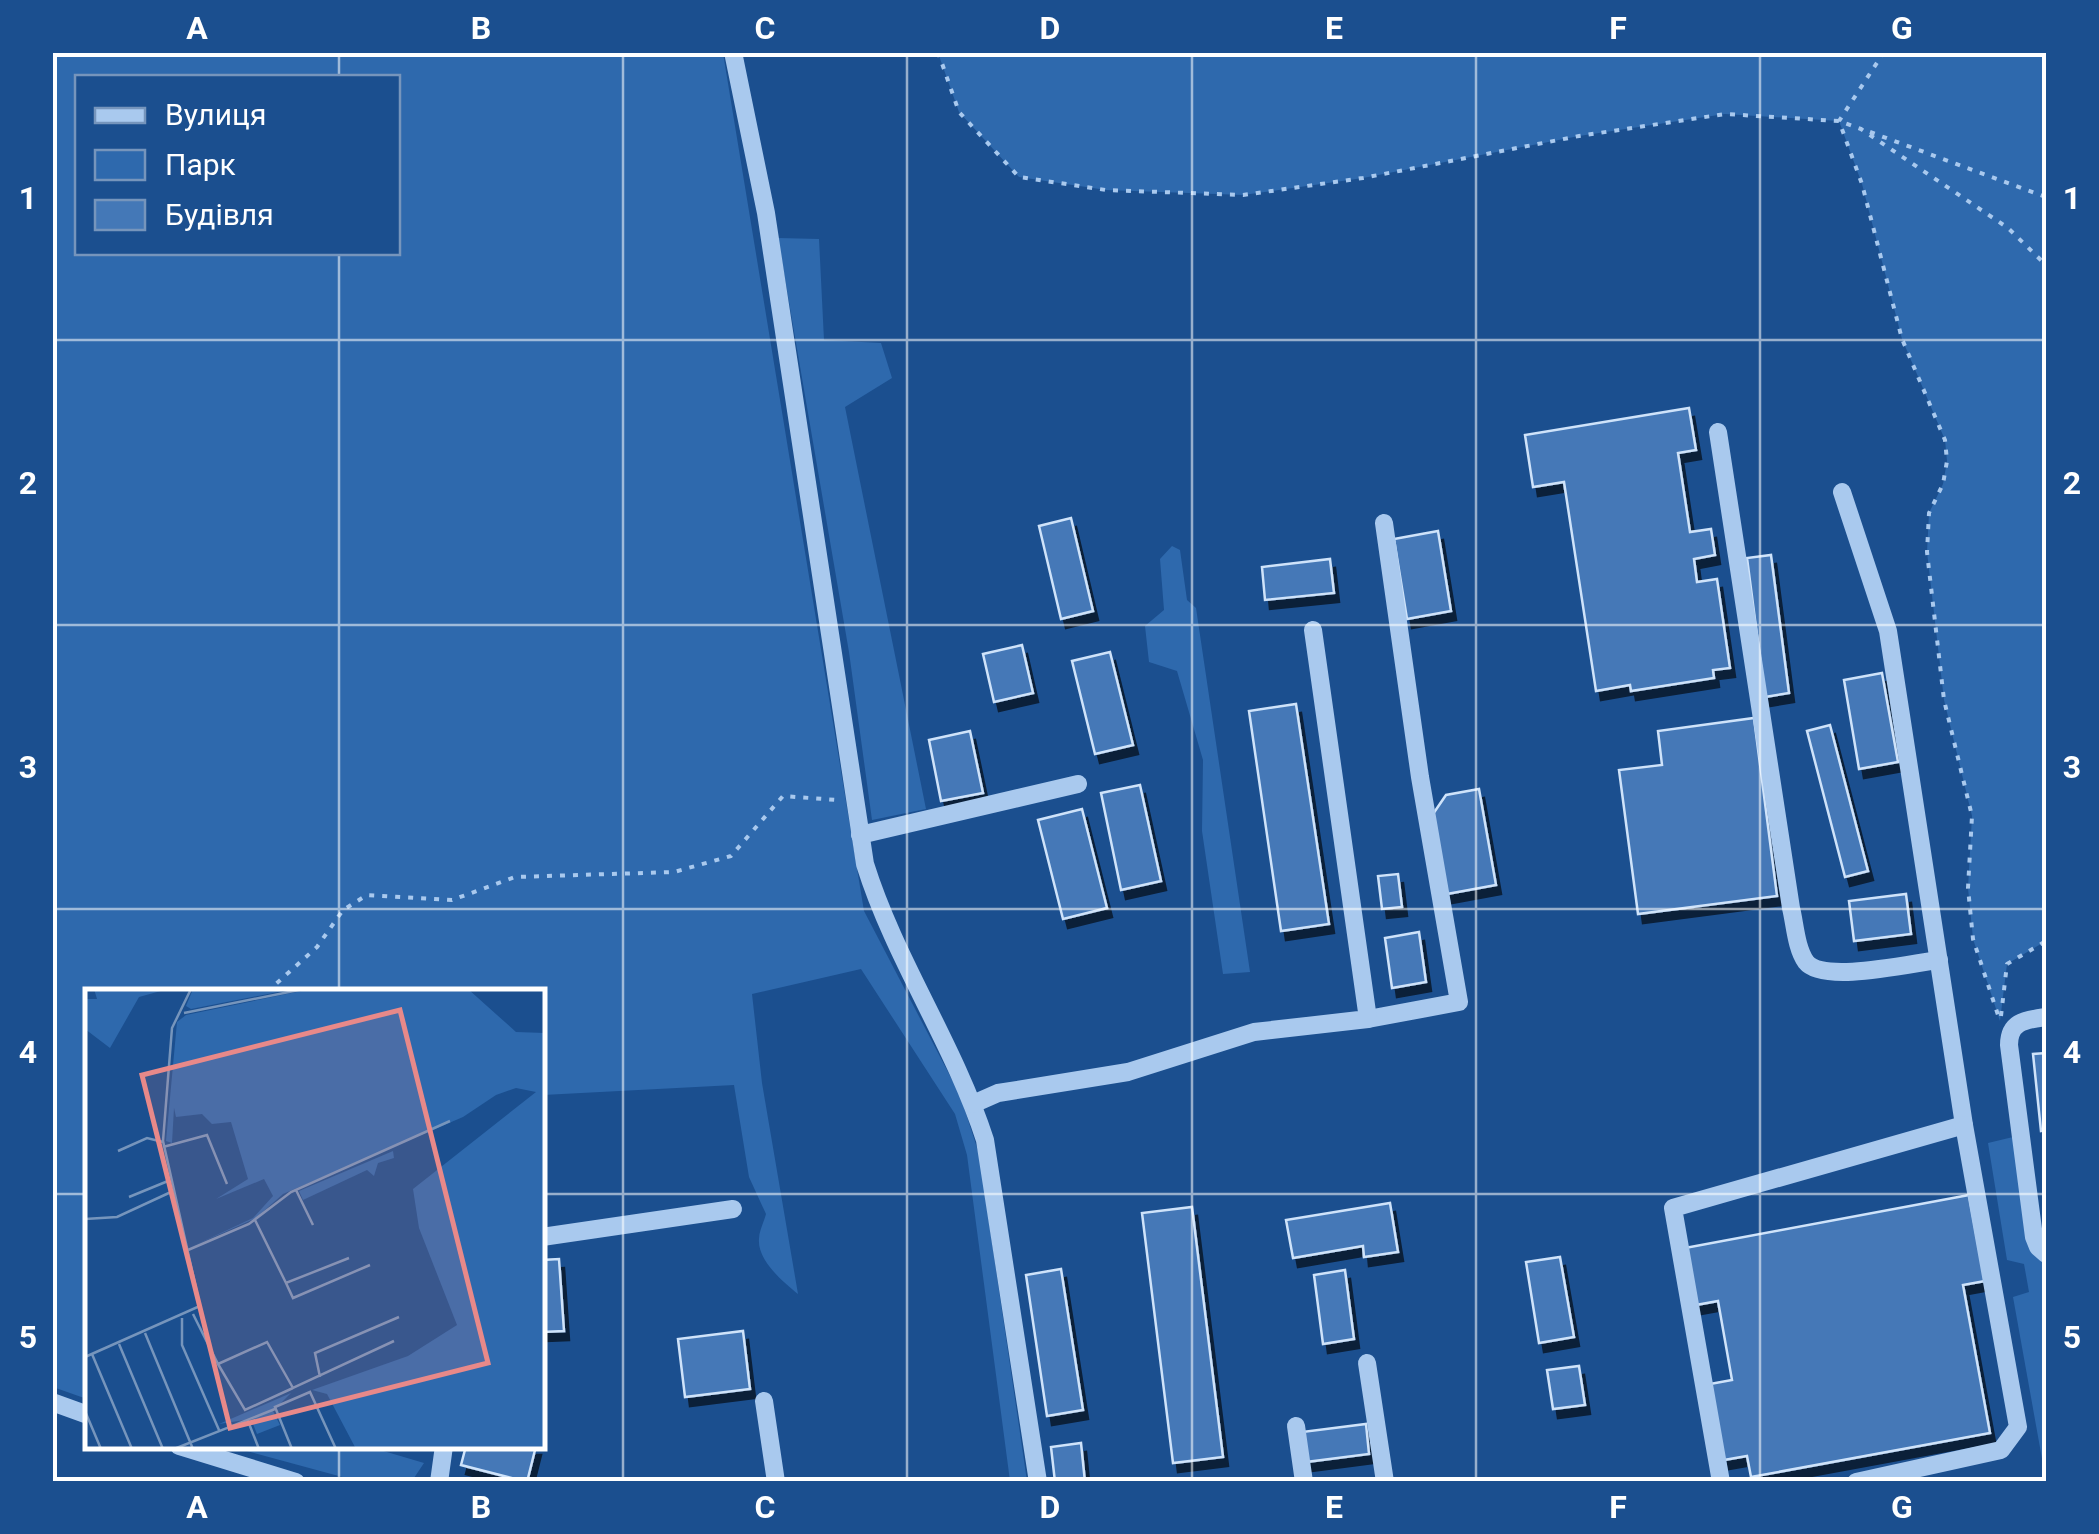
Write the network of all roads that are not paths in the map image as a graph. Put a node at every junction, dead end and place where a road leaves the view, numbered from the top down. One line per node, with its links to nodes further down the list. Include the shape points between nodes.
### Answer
1 (733, 52): 7 (street, via 766,213)
2 (1718, 432): 8 (street, via 1802,952 1820,972)
3 (1842, 492): 8 (street, via 1888,631)
4 (1384, 523): 10 (street, via 1459,1002)
5 (1313, 630): 10 (street)
6 (1078, 784): 7 (street)
7 (860, 834): 11 (street, via 880,912)
8 (1939, 960): 12 (street)
9 (2046, 1017): 15 (street, via 2022,1021 2011,1031 2009,1046 2034,1238)
10 (1368, 1018): 11 (street, via 1254,1032 1128,1072 998,1093)
11 (974, 1104): 26 (street)
12 (1964, 1125): 29 (street, via 1673,1208); 30 (street, via 2018,1427 2002,1450)
13 (732, 1208): 14 (street)
14 (545, 1237)
15 (2046, 1254)
16 (1367, 1363): 28 (street)
17 (764, 1401): 25 (street)
18 (52, 1402): 19 (street)
19 (85, 1414)
20 (1296, 1426): 27 (street)
21 (190, 1449): 23 (street)
22 (444, 1449): 24 (street)
23 (296, 1482)
24 (438, 1482)
25 (776, 1482)
26 (1038, 1482)
27 (1304, 1482)
28 (1385, 1482)
29 (1721, 1482)
30 (1856, 1482)

